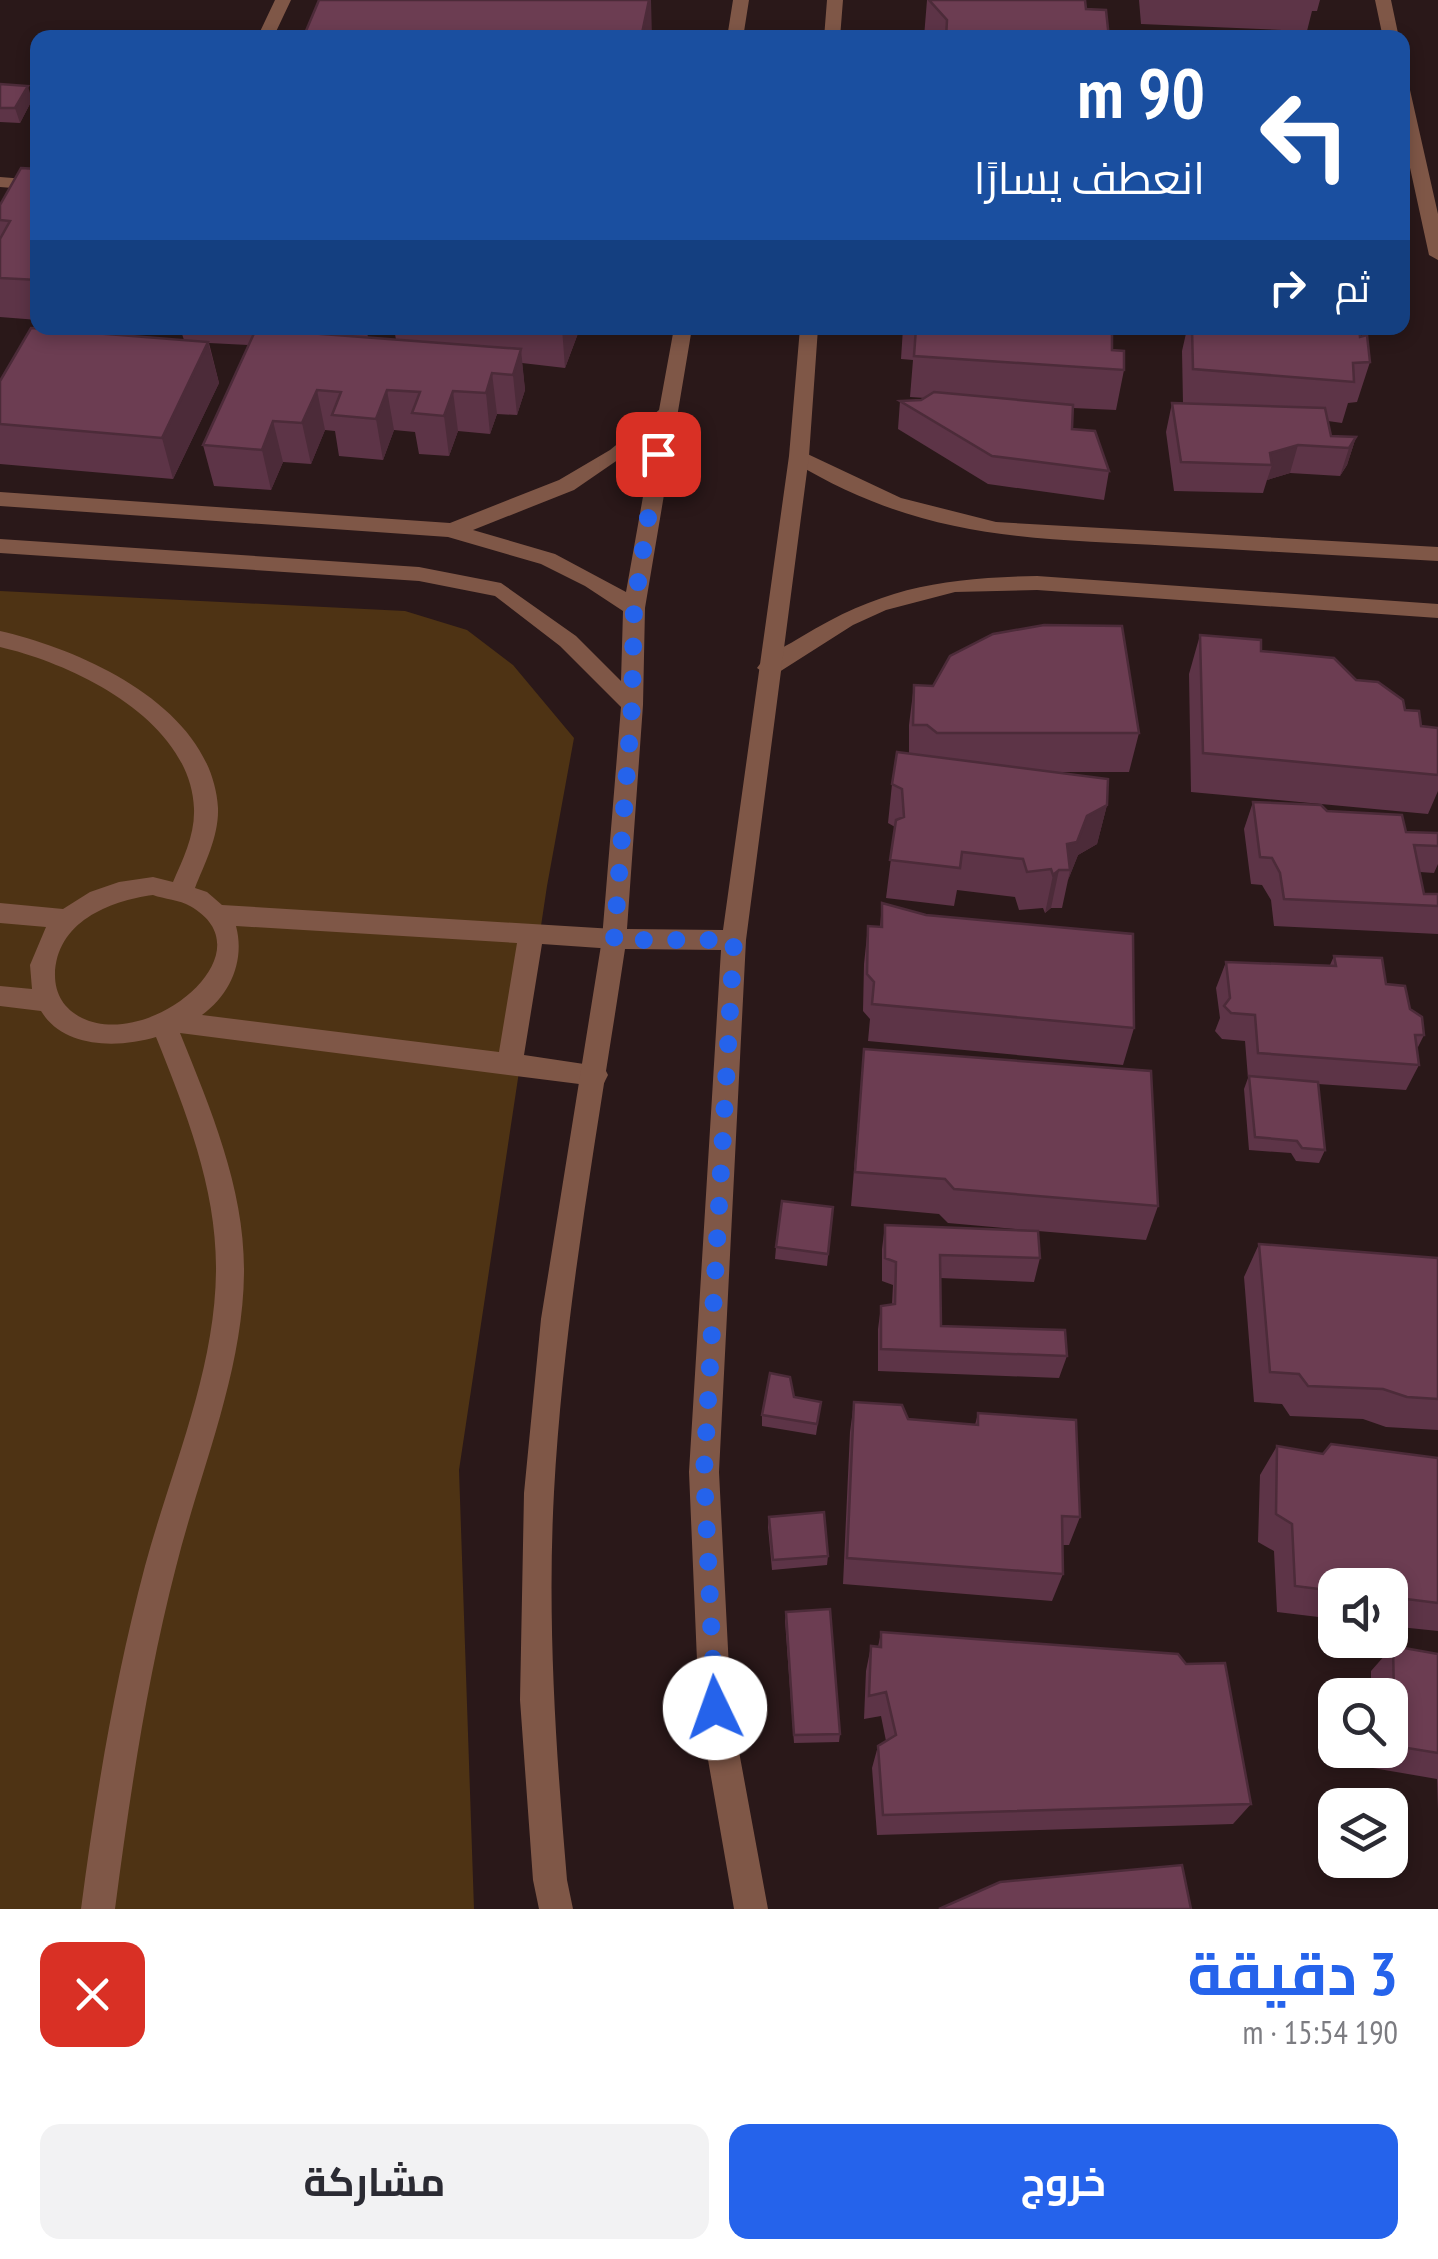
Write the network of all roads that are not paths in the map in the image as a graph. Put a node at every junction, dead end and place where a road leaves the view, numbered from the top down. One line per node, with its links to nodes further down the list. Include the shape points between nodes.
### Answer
1 (283, 0): 5 (street)
2 (741, 0): 6 (street)
3 (835, 0): 7 (street)
4 (1384, 0): 8 (street)
5 (269, 30)
6 (736, 30)
7 (833, 30)
8 (1390, 30)
9 (1410, 117): 11 (street)
10 (0, 182): 12 (street)
11 (1430, 183): 13 (street)
12 (30, 185)
13 (1438, 255)
14 (682, 335): 16 (street)
15 (808, 335): 17 (street)
16 (665, 415): 19 (street, via 597,471 553,495); 22 (street)
17 (799, 456): 21 (street, via 868,495 996,530); 25 (street)
18 (0, 498): 19 (street)
19 (449, 530): 22 (street, via 548,560)
20 (0, 546): 26 (street, via 419,574 501,590 568,641)
21 (1438, 554)
22 (634, 608): 26 (street)
23 (1438, 611): 25 (street, via 1037,583 955,585 880,604)
24 (0, 639): 27 (street, via 53,653 132,695 188,757 204,795 204,836)
25 (768, 668): 33 (street)
26 (632, 706): 32 (street)
27 (182, 890): 29 (street); 30 (street, via 122,889)
28 (0, 913): 30 (street)
29 (221, 915): 31 (street); 36 (street, via 230,937 219,986)
30 (68, 918): 35 (street, via 42,959)
31 (531, 935): 32 (street); 37 (street)
32 (614, 940): 33 (street); 38 (street)
33 (734, 940): 41 (street, via 704,1472 715,1708)
34 (0, 996): 35 (street)
35 (46, 1001): 36 (street, via 60,1018 106,1036)
36 (170, 1024): 37 (street); 39 (street, via 210,1138 225,1203 230,1274 221,1350 125,1722)
37 (509, 1067): 38 (street)
38 (594, 1075): 40 (street, via 555,1319 539,1493 536,1700)
39 (98, 1909)
40 (556, 1909)
41 (751, 1909)

